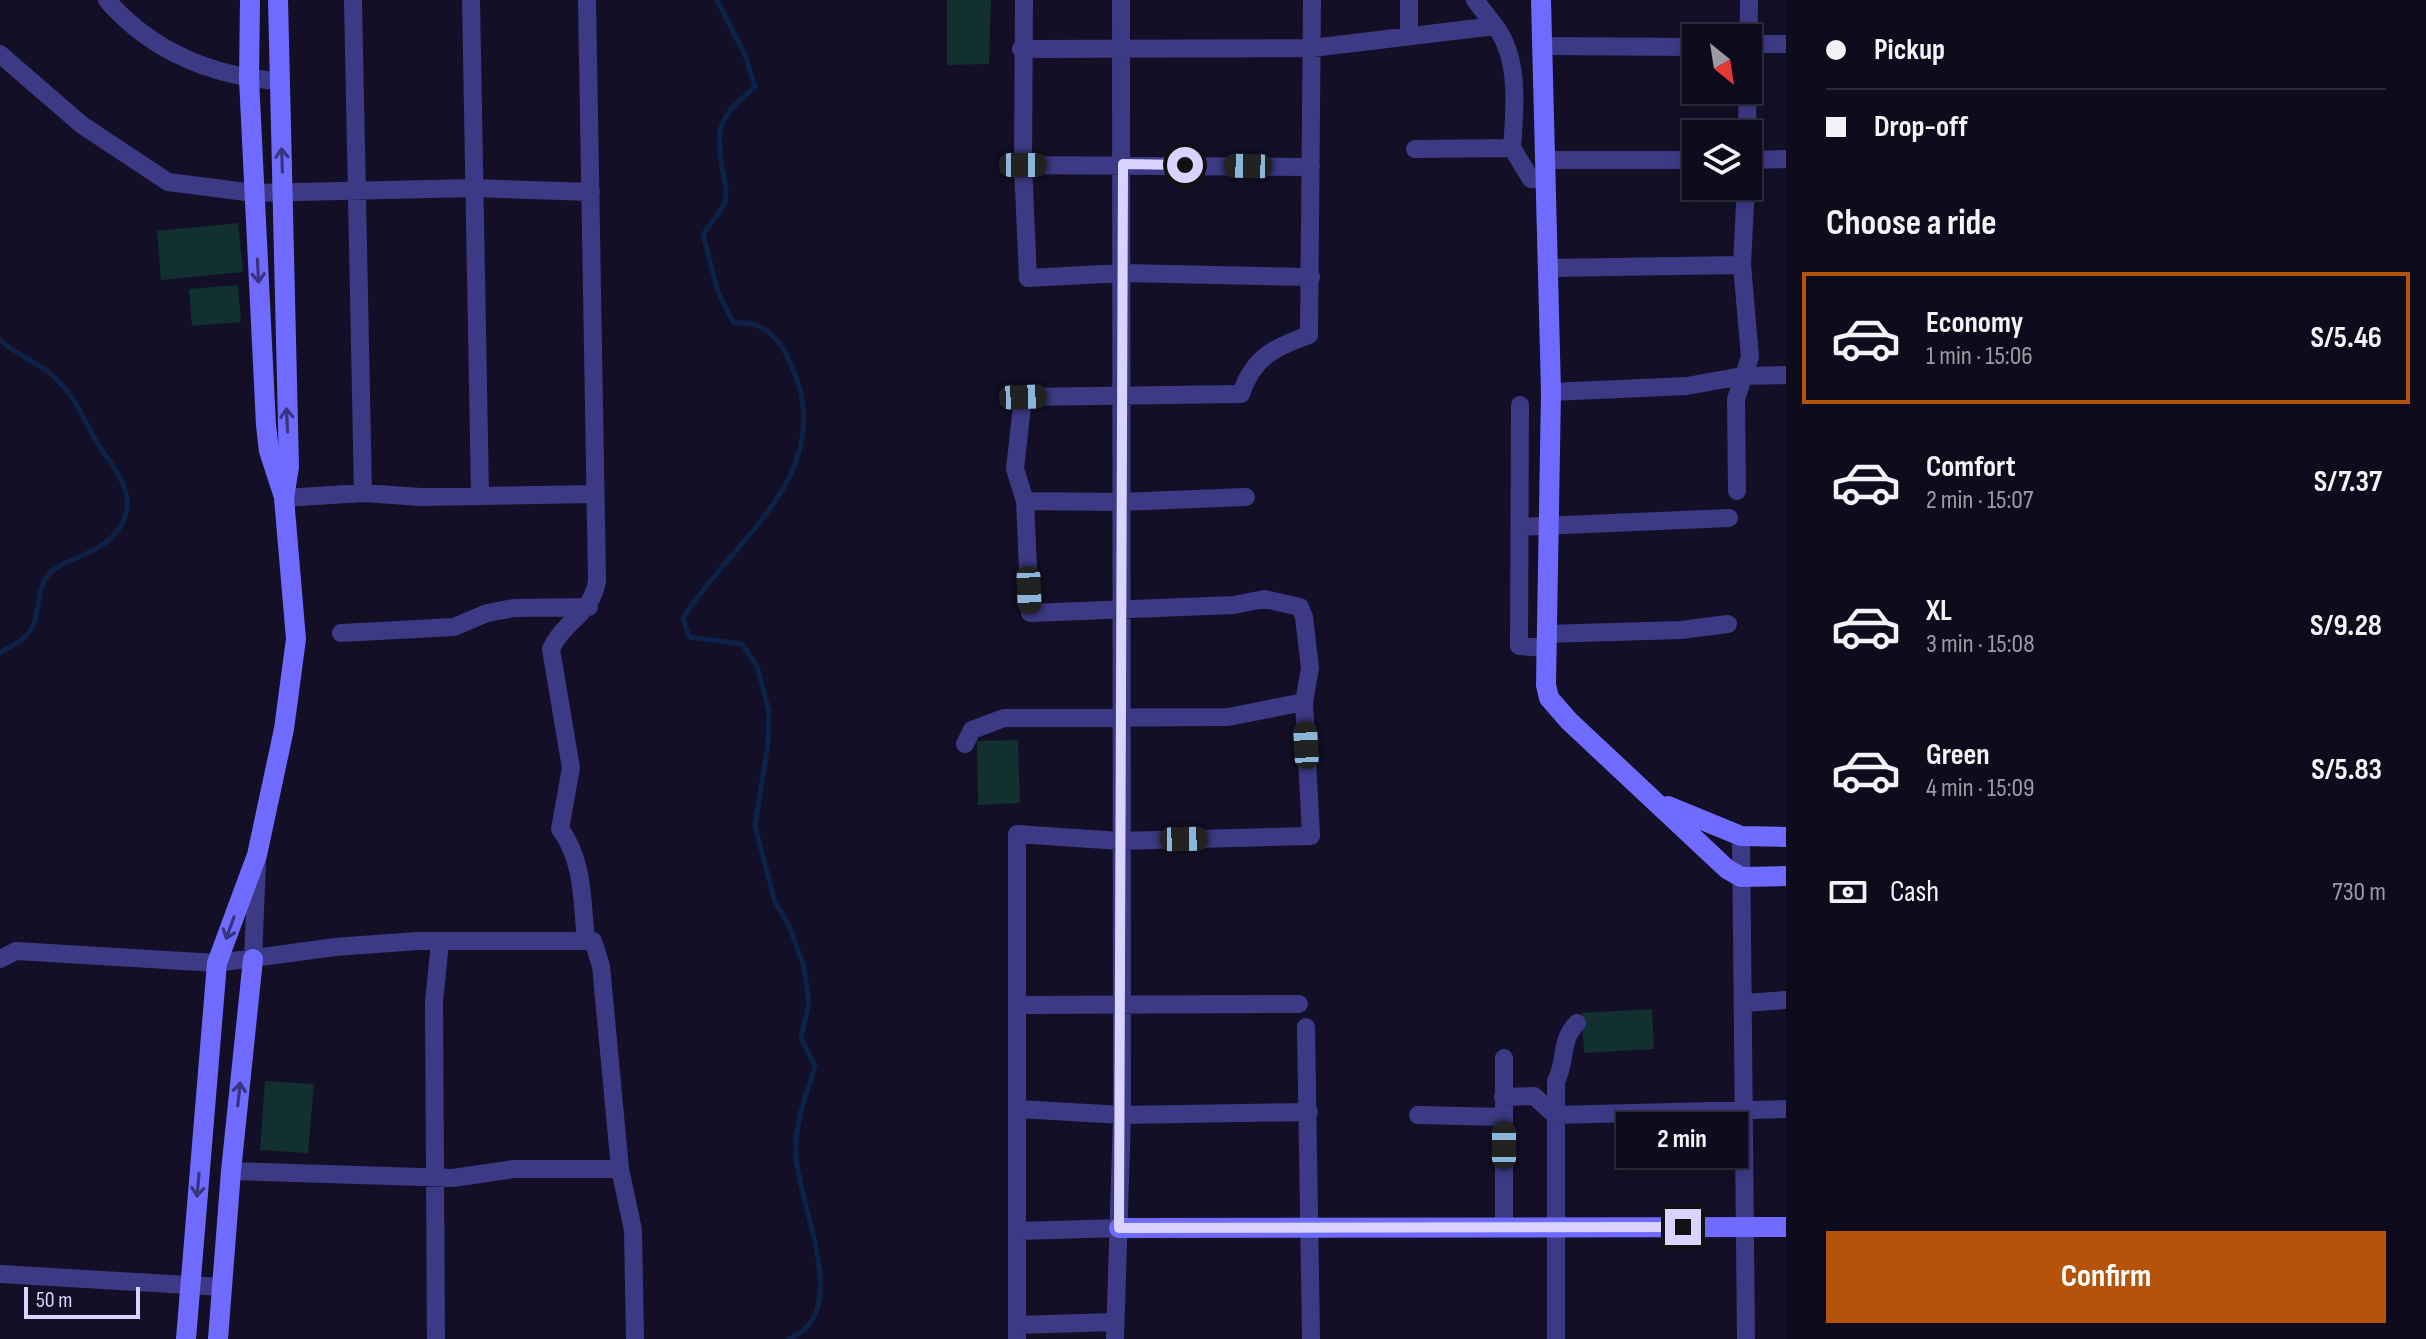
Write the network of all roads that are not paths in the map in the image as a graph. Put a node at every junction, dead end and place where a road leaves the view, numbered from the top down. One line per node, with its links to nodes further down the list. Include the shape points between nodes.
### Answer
1 (107, 0): 25 (street, via 126,22 168,52)
2 (250, 0): 25 (street)
3 (278, 0): 26 (street)
4 (353, 0): 37 (street)
5 (471, 0): 36 (street)
6 (587, 0): 38 (street)
7 (1024, 0): 22 (street)
8 (1121, 0): 23 (street)
9 (1312, 0): 21 (street)
10 (1409, 0): 16 (street)
11 (1475, 0): 15 (street)
12 (1541, 0): 19 (street)
13 (1749, 0): 14 (street)
14 (1748, 24)
15 (1495, 26): 16 (street); 27 (street, via 1510,52)
16 (1409, 36): 21 (street)
17 (1762, 44): 18 (street)
18 (1786, 44)
19 (1543, 46): 20 (street); 35 (street)
20 (1682, 47)
21 (1312, 48): 23 (street); 34 (street)
22 (1021, 49): 23 (street); 33 (street)
23 (1121, 49): 32 (street)
24 (0, 54): 39 (street, via 82,125 168,182)
25 (249, 79): 26 (street); 39 (street)
26 (280, 81): 40 (street, one-way to 26)
27 (1512, 148): 28 (street); 35 (street, via 1531,179)
28 (1415, 149)
29 (1786, 159): 30 (street)
30 (1762, 160)
31 (1682, 161): 35 (street)
32 (1123, 164): 33 (street); 34 (street); 44 (street)
33 (1023, 165): 44 (street, via 1028,278)
34 (1311, 167): 45 (street)
35 (1544, 169): 43 (street)
36 (474, 188): 37 (street); 38 (street); 54 (street)
37 (358, 192): 40 (street); 52 (street)
38 (591, 192): 53 (street)
39 (254, 193): 40 (street); 56 (street, one-way to 56, via 266,425)
40 (283, 193): 56 (street, one-way to 40, via 289,467)
41 (1745, 200): 42 (street)
42 (1742, 265): 43 (street); 47 (street, via 1750,357)
43 (1548, 268): 48 (street)
44 (1123, 273): 45 (street); 49 (street)
45 (1311, 277): 49 (street, via 1309,335 1264,355 1241,394)
46 (1786, 375): 47 (street)
47 (1742, 376): 48 (street, via 1687,386); 51 (street, via 1736,399)
48 (1551, 392): 61 (street)
49 (1119, 395): 57 (street, via 1023,397 1015,469); 58 (street)
50 (1520, 405): 60 (street)
51 (1737, 491)
52 (363, 493): 54 (street); 56 (street)
53 (594, 494): 54 (street); 62 (street, via 597,581)
54 (480, 495)
55 (1246, 497): 58 (street)
56 (284, 498): 74 (street, via 296,639 284,729)
57 (1025, 501): 58 (street); 63 (street, via 1030,613)
58 (1120, 502): 63 (street)
59 (1729, 518): 61 (street)
60 (1520, 527): 61 (street); 66 (street, via 1519,646)
61 (1549, 527): 66 (street)
62 (589, 607): 65 (street, via 514,608 454,627); 77 (street, via 558,634 551,649 571,768 560,829 573,852)
63 (1120, 610): 67 (street, via 1264,599 1300,607 1310,668); 68 (street)
64 (1728, 624): 66 (street)
65 (341, 633)
66 (1546, 641): 70 (street, via 1546,685 1557,709)
67 (1304, 702): 68 (street, via 1228,717); 73 (street, via 1311,836)
68 (1120, 718): 69 (street, via 1004,718 972,730); 73 (street)
69 (965, 744)
70 (1660, 803): 71 (street); 76 (street, via 1720,864)
71 (1741, 836): 72 (street); 76 (street)
72 (1786, 837)
73 (1120, 841): 85 (street, via 1017,834); 86 (street)
74 (257, 855): 80 (street); 81 (street, one-way to 81)
75 (1786, 876): 76 (street)
76 (1741, 877): 83 (street)
77 (586, 941): 78 (street); 99 (street, via 593,941 601,966)
78 (440, 942): 80 (street, via 335,947); 101 (street, via 434,1002)
79 (0, 959): 81 (street, via 16,951)
80 (253, 959): 81 (street); 100 (street, one-way to 80)
81 (217, 963): 110 (street, one-way to 110)
82 (1786, 1000): 83 (street)
83 (1744, 1003): 93 (street)
84 (1299, 1004): 86 (street)
85 (1017, 1005): 86 (street); 91 (street)
86 (1120, 1006): 95 (street)
87 (1577, 1023): 97 (street, via 1564,1041)
88 (1306, 1027): 94 (street)
89 (1504, 1058): 90 (street)
90 (1503, 1097): 97 (street, via 1534,1096); 98 (street)
91 (1019, 1109): 95 (street); 108 (street)
92 (1786, 1109): 93 (street)
93 (1745, 1110): 97 (street); 103 (street)
94 (1309, 1112): 95 (street); 106 (street)
95 (1122, 1115): 105 (street)
96 (1418, 1115): 98 (street)
97 (1555, 1115): 102 (street)
98 (1504, 1117): 107 (street)
99 (620, 1169): 101 (street, via 514,1169); 117 (street, via 633,1230)
100 (231, 1171): 101 (street); 111 (street)
101 (434, 1178): 116 (street)
102 (1557, 1227): 103 (street); 107 (street); 119 (street)
103 (1745, 1227): 104 (street); 120 (street)
104 (1786, 1227)
105 (1119, 1228): 106 (street); 108 (street); 112 (street)
106 (1308, 1228): 107 (street); 118 (street)
107 (1504, 1228)
108 (1018, 1231): 113 (street)
109 (0, 1274): 110 (street)
110 (189, 1285): 111 (street); 114 (street)
111 (222, 1287): 115 (street)
112 (1115, 1330): 113 (street)
113 (1017, 1332)
114 (186, 1339)
115 (218, 1339)
116 (436, 1339)
117 (635, 1339)
118 (1311, 1339)
119 (1556, 1339)
120 (1746, 1339)

